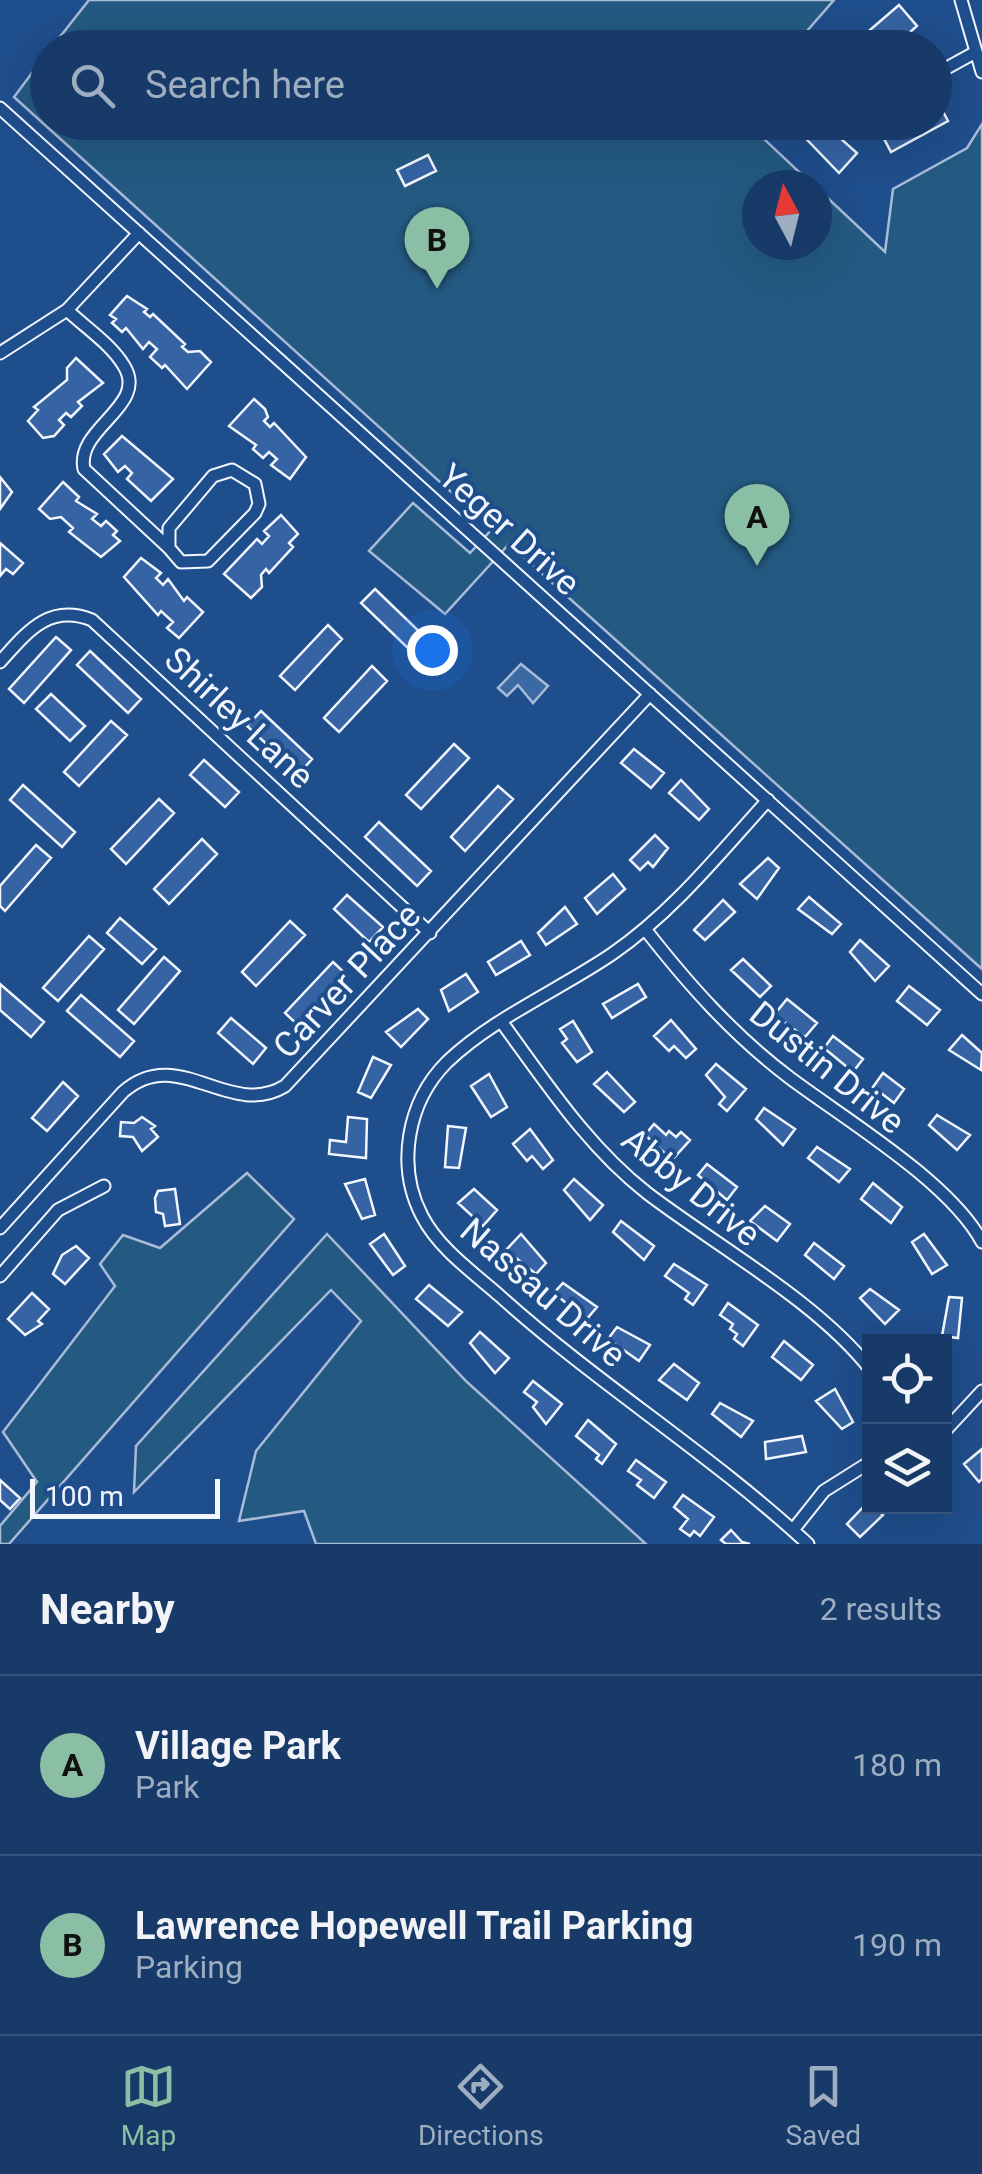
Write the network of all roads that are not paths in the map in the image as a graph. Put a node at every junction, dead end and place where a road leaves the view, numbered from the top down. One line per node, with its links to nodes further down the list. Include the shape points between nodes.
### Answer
1 (960, 0): 2 (street)
2 (974, 53): 3 (street); 4 (street)
3 (952, 65)
4 (982, 72)
5 (0, 108): 6 (street, Yeger Drive)
6 (30, 135)
7 (36, 140): 8 (street, Yeger Drive)
8 (139, 233): 9 (street); 13 (street, Yeger Drive)
9 (66, 310): 10 (street); 11 (street, via 123,362 129,382 122,403 86,441 84,469)
10 (0, 353)
11 (169, 548): 11 (street, via 190,565 208,561 255,514 255,484 232,470 214,476 173,520)
12 (0, 662): 16 (street, Shirley Lane, via 43,619 67,614 92,620)
13 (650, 694): 14 (street, Yeger Drive); 16 (street, Carver Place)
14 (768, 800): 15 (street, Nassau Drive); 17 (street, Yeger Drive)
15 (645, 929): 18 (street, Nassau Drive); 21 (street, Dustin Drive, via 739,1035 947,1197)
16 (430, 933): 20 (street, Carver Place, via 285,1086 247,1097 184,1074 142,1078)
17 (982, 994)
18 (502, 1024): 23 (street, Abby Drive, via 619,1169 838,1334); 27 (street, Nassau Drive, via 447,1062 422,1097 408,1156 423,1217 447,1249 565,1355)
19 (104, 1186): 22 (street, via 58,1210)
20 (0, 1228)
21 (982, 1242)
22 (0, 1276)
23 (862, 1360)
24 (982, 1392): 25 (street)
25 (952, 1424)
26 (862, 1467): 27 (street, via 824,1491)
27 (793, 1530): 28 (street, Nassau Drive)
28 (808, 1544)

